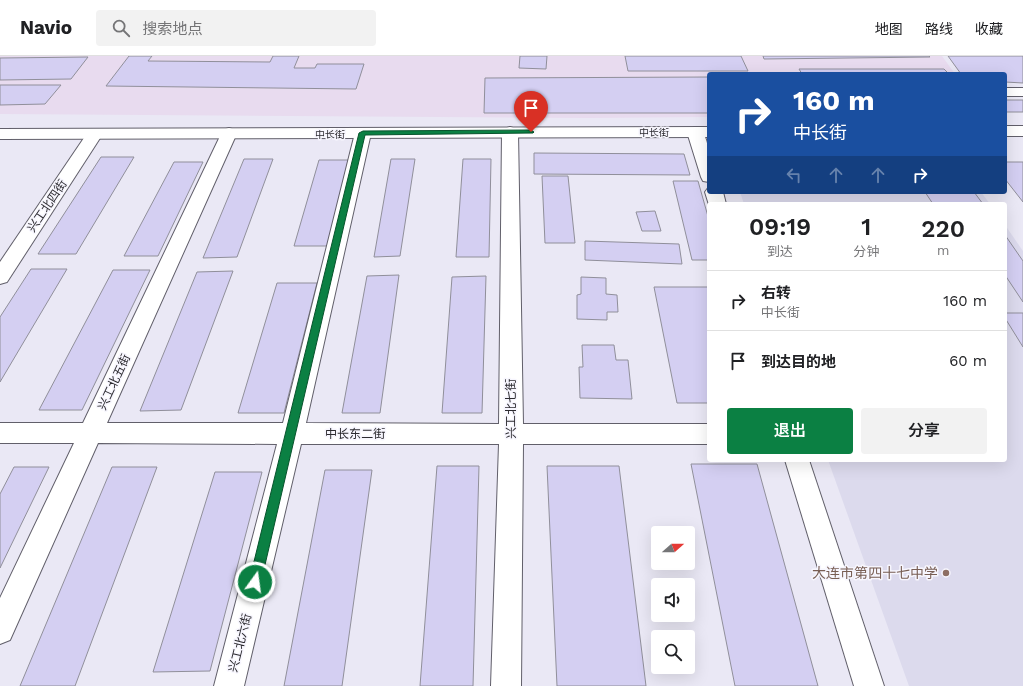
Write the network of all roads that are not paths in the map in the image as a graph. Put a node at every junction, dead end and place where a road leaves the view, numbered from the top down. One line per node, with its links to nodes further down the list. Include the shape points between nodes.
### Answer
1 (1007, 92): 2 (street)
2 (1023, 92)
3 (1007, 131): 4 (street)
4 (1023, 131)
5 (510, 132): 6 (street, 中长街); 8 (street, 中长街); 16 (street, 兴工北七街)
6 (702, 132): 11 (street)
7 (229, 133): 8 (street, 中长街); 10 (street, 中长街); 14 (street, 兴工北五街)
8 (363, 133): 15 (street, 兴工北六街)
9 (0, 134): 10 (street, 中长街)
10 (94, 135): 12 (street, 兴工北四街)
11 (707, 164)
12 (0, 276)
13 (0, 433): 14 (street, 中长东二街)
14 (91, 433): 15 (street, 中长东二街); 19 (street, 兴工北五街)
15 (292, 433): 16 (street, 中长东二街); 20 (street, 兴工北六街)
16 (511, 434): 17 (street, 中长东二街); 21 (street, 兴工北七街)
17 (707, 434)
18 (798, 462): 22 (street)
19 (0, 630)
20 (230, 686)
21 (506, 686)
22 (869, 686)

